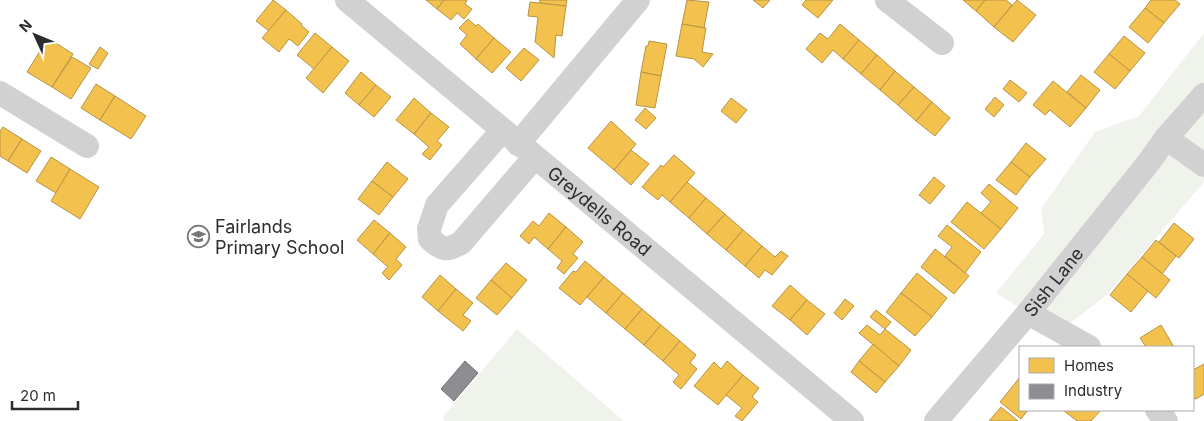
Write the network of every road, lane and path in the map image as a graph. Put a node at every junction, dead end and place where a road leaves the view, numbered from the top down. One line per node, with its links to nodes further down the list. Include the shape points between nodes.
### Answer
1 (347, 0): 8 (street, Greydells Road)
2 (638, 0): 8 (street)
3 (887, 0): 4 (street)
4 (942, 44)
5 (0, 93): 9 (street)
6 (1204, 95): 7 (street, Sish Lane)
7 (1166, 138): 10 (street); 11 (street, Sish Lane)
8 (518, 144): 14 (street, Greydells Road)
9 (87, 146)
10 (1201, 157)
11 (1028, 314): 12 (street); 15 (street, Sish Lane)
12 (1087, 346)
13 (1158, 411): 16 (street)
14 (852, 421)
15 (936, 421)
16 (1166, 421)

